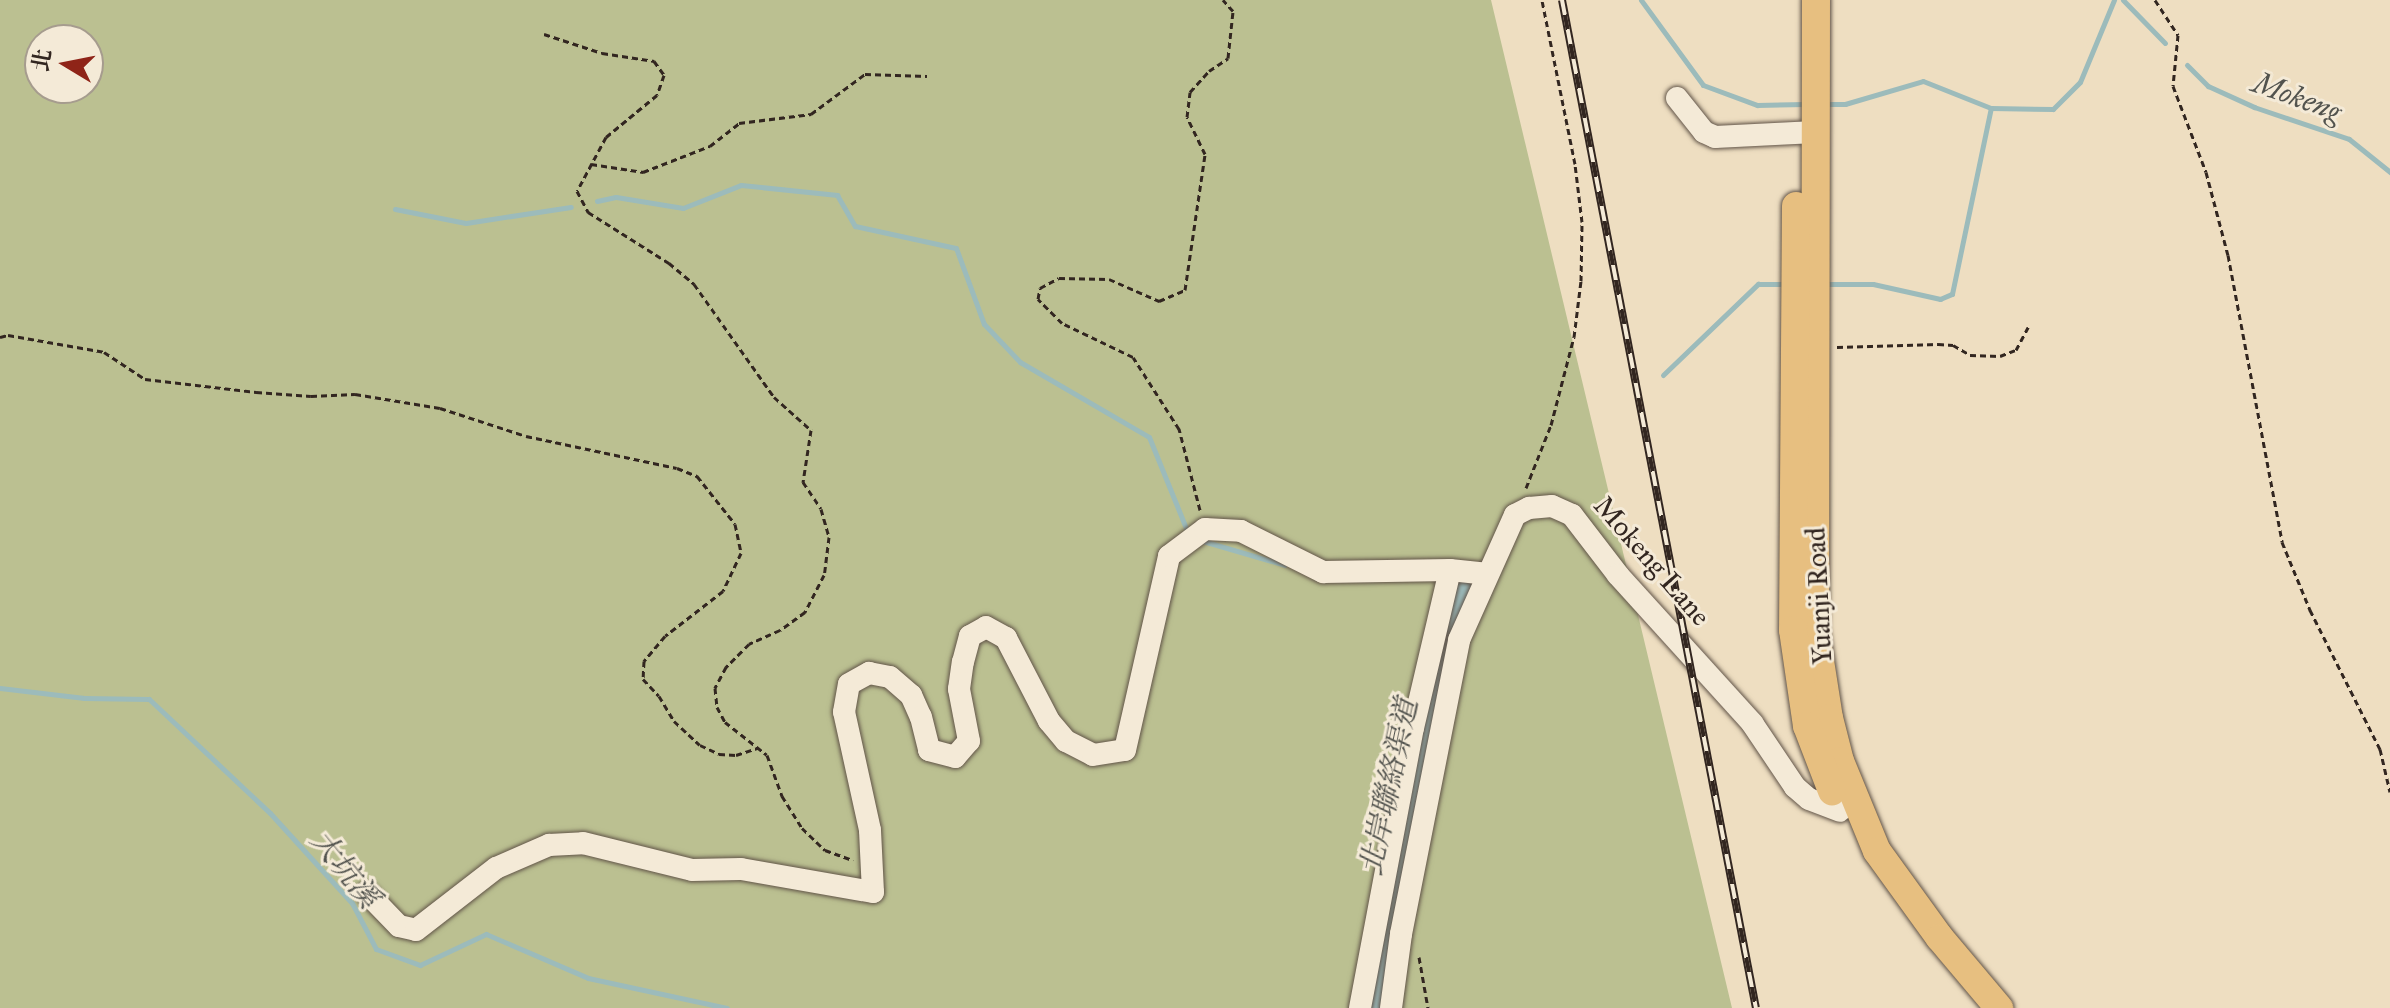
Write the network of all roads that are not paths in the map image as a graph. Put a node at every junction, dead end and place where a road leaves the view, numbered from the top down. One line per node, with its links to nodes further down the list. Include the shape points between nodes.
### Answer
1 (1797, 0): 3 (main road)
2 (1816, 0): 3 (main road)
3 (1806, 78): 5 (main road)
4 (1677, 98): 5 (lane, via 1704,132 1715,137)
5 (1806, 132): 8 (main road, Yuanji Road, via 1793,630 1807,726); 15 (main road, Yuanji Road, via 1816,348 1815,629 1829,718 1840,761 1877,851)
6 (1450, 570): 7 (lane); 9 (lane, via 1323,572 1241,531 1204,530 1169,556 1125,750 1093,755 1066,741 1049,721 1006,638 986,627 970,636 963,662 959,689 969,741 955,757 929,750 911,695 890,677 869,673 849,684 844,712 870,830 873,892 741,869 692,870 583,843 549,845 496,868 416,930 399,926); 10 (lane)
7 (1486, 574): 8 (lane, Mokeng Lane, via 1515,515 1541,506 1564,509 1752,723 1795,787); 11 (lane, via 1459,640)
8 (1840, 811): 14 (main road, Yuanji Road, via 1861,859 1894,909)
9 (367, 893)
10 (1374, 928): 11 (lane); 12 (lane)
11 (1401, 934): 13 (lane)
12 (1360, 1008)
13 (1391, 1008)
14 (1974, 1008)
15 (1999, 1008)

